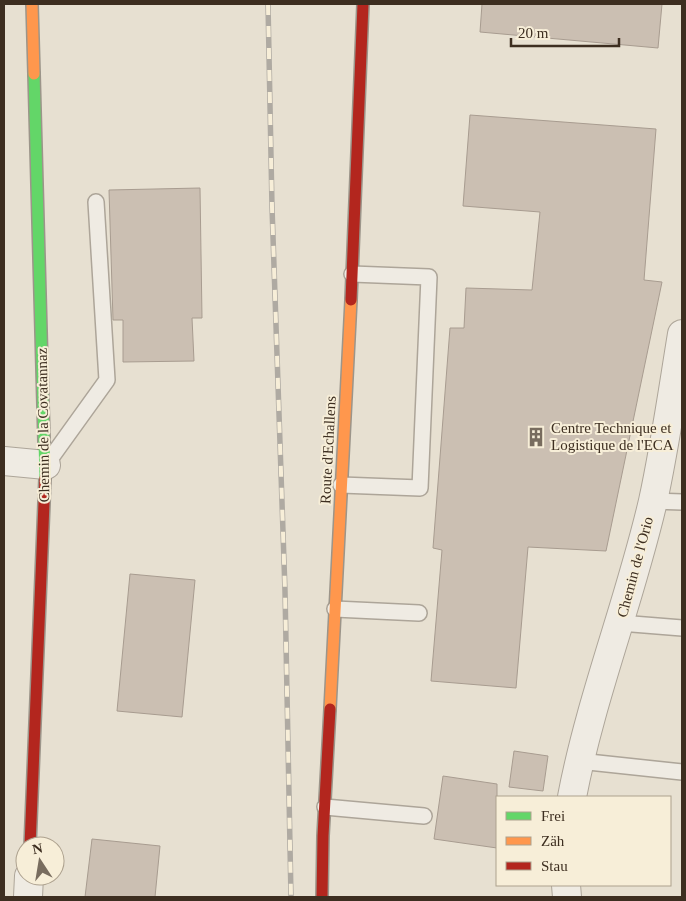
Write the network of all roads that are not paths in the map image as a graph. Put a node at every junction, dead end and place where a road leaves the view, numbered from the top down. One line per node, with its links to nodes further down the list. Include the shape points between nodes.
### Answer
1 (32, 4): 7 (main road, Chemin de la Covatannaz)
2 (363, 4): 4 (main road, Route d'Echallens)
3 (96, 202): 7 (lane, via 107,380)
4 (352, 274): 8 (main road, Route d'Echallens); 8 (lane, via 428,277 420,488)
5 (682, 334): 9 (street, Chemin de l'Orio)
6 (4, 461): 7 (street)
7 (46, 465): 20 (main road, Chemin de la Covatannaz)
8 (341, 486): 11 (main road, Route d'Echallens)
9 (653, 501): 10 (lane); 13 (street, Chemin de l'Orio)
10 (682, 502)
11 (335, 609): 12 (lane); 18 (main road, Route d'Echallens)
12 (419, 613)
13 (620, 623): 14 (lane); 15 (street, Chemin de l'Orio)
14 (682, 628)
15 (579, 761): 16 (lane); 17 (street, Chemin de l'Orio)
16 (682, 772)
17 (572, 796)
18 (324, 807): 19 (lane); 21 (main road, Route d'Echallens)
19 (424, 816)
20 (30, 836)
21 (322, 897)

